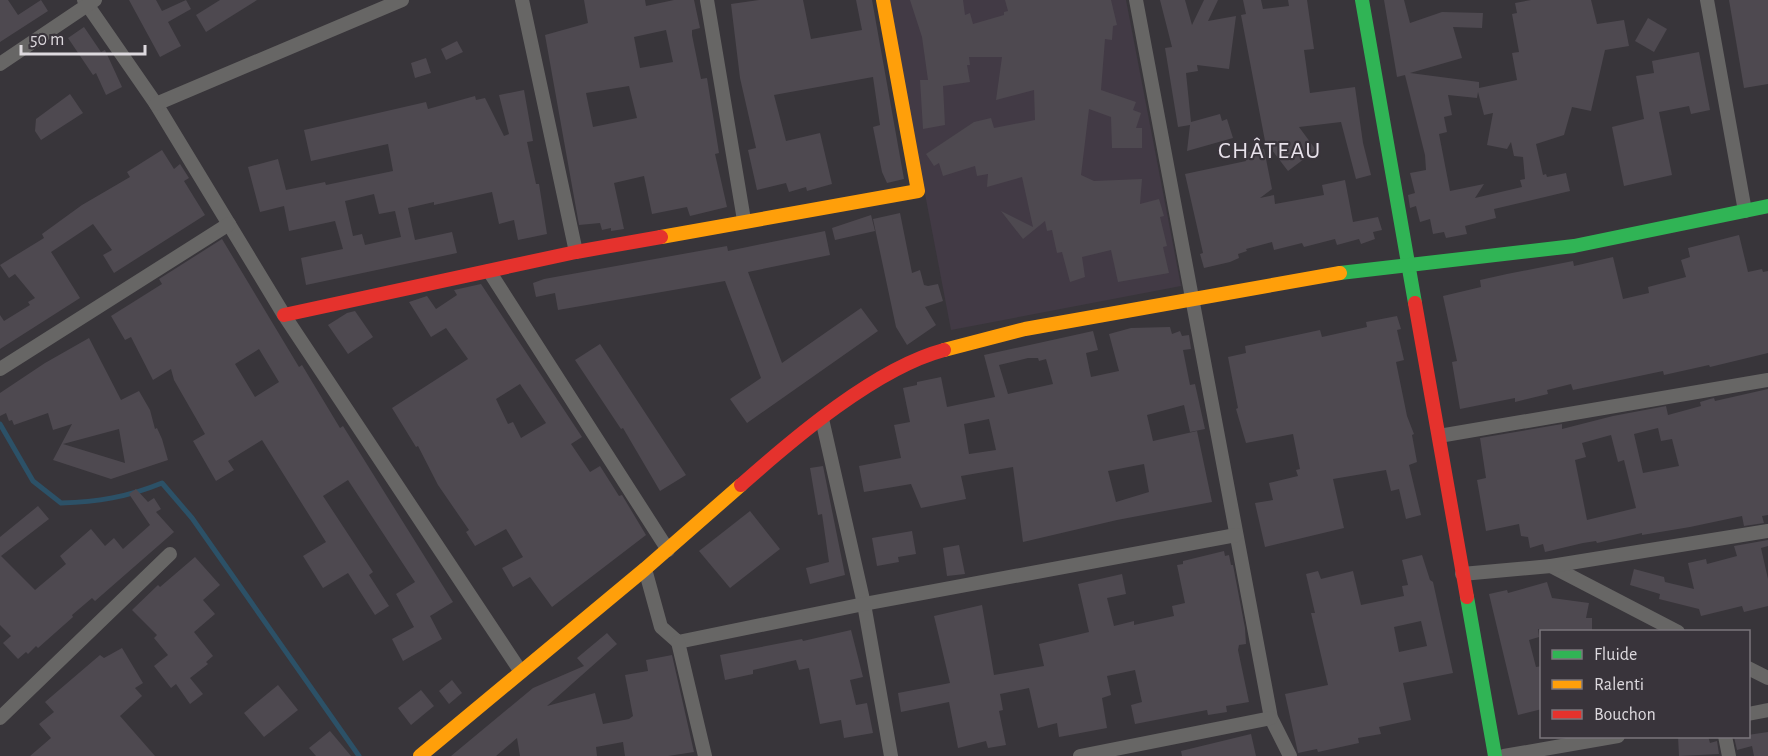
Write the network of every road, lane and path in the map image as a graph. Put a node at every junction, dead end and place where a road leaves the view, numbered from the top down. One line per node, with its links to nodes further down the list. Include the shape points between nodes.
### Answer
1 (402, 0): 10 (street)
2 (522, 0): 15 (street)
3 (707, 0): 13 (street)
4 (883, 0): 13 (street, via 918,191)
5 (1136, 0): 18 (street)
6 (1362, 0): 16 (street)
7 (1707, 0): 12 (street)
8 (89, 2): 9 (street); 10 (street)
9 (0, 64)
10 (156, 104): 14 (street)
11 (1768, 206): 12 (street)
12 (1745, 211): 16 (street, via 1574,246)
13 (744, 220): 15 (street)
14 (228, 224): 19 (street); 20 (street)
15 (576, 252): 17 (street)
16 (1409, 264): 18 (street); 23 (street)
17 (489, 271): 19 (street); 26 (street)
18 (1191, 300): 22 (street, via 1025,329 934,352 899,366); 25 (street)
19 (285, 315): 35 (street)
20 (0, 369)
21 (1768, 380): 23 (street)
22 (822, 419): 26 (street); 31 (street)
23 (1439, 436): 30 (street)
24 (1768, 531): 28 (street)
25 (1236, 535): 31 (street); 40 (street)
26 (668, 550): 29 (street)
27 (170, 554): 39 (street)
28 (1551, 566): 30 (street); 32 (street)
29 (645, 569): 33 (street, via 662,627); 35 (street)
30 (1462, 574): 48 (street)
31 (864, 604): 33 (street); 45 (street)
32 (1674, 630)
33 (678, 642): 44 (street)
34 (1750, 669): 36 (street)
35 (521, 672): 43 (street)
36 (1768, 678)
37 (1768, 710): 38 (street)
38 (1750, 714)
39 (0, 718)
40 (1271, 718): 46 (street); 47 (street)
41 (1607, 738): 49 (street)
42 (1725, 738): 50 (street)
43 (420, 756)
44 (705, 756)
45 (891, 756)
46 (1080, 756)
47 (1290, 756)
48 (1495, 756)
49 (1504, 756)
50 (1729, 756)

